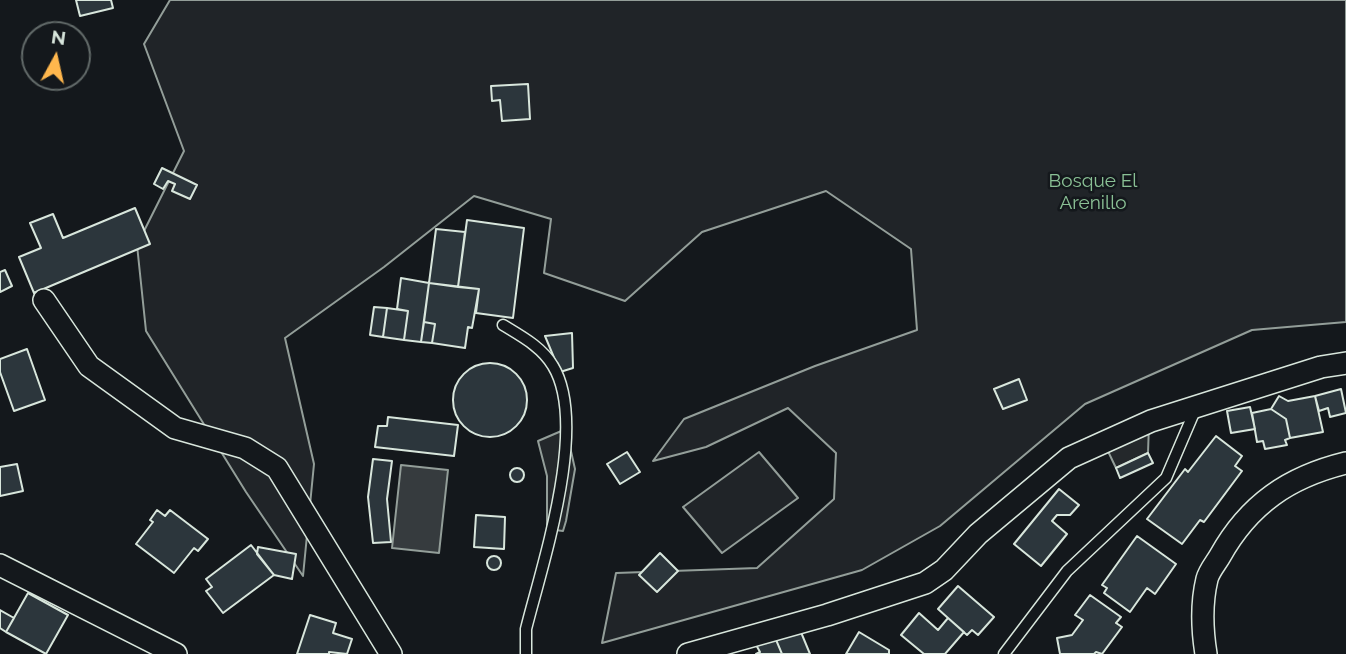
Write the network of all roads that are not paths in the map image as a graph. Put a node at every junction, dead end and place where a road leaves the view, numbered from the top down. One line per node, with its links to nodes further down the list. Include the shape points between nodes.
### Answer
1 (44, 300): 8 (street, via 89,366 175,428 246,448 276,468)
2 (503, 326): 9 (lane, via 531,342 553,365 565,407 563,479 526,629)
3 (1346, 363): 4 (street)
4 (1197, 406): 10 (street, via 1069,458 925,583); 11 (lane, via 1166,478 1067,571)
5 (1346, 463): 12 (street, via 1296,480 1252,510 1228,541 1207,577 1201,628)
6 (0, 565): 7 (street)
7 (177, 654)
8 (391, 654)
9 (526, 654)
10 (688, 654)
11 (1004, 654)
12 (1206, 654)

